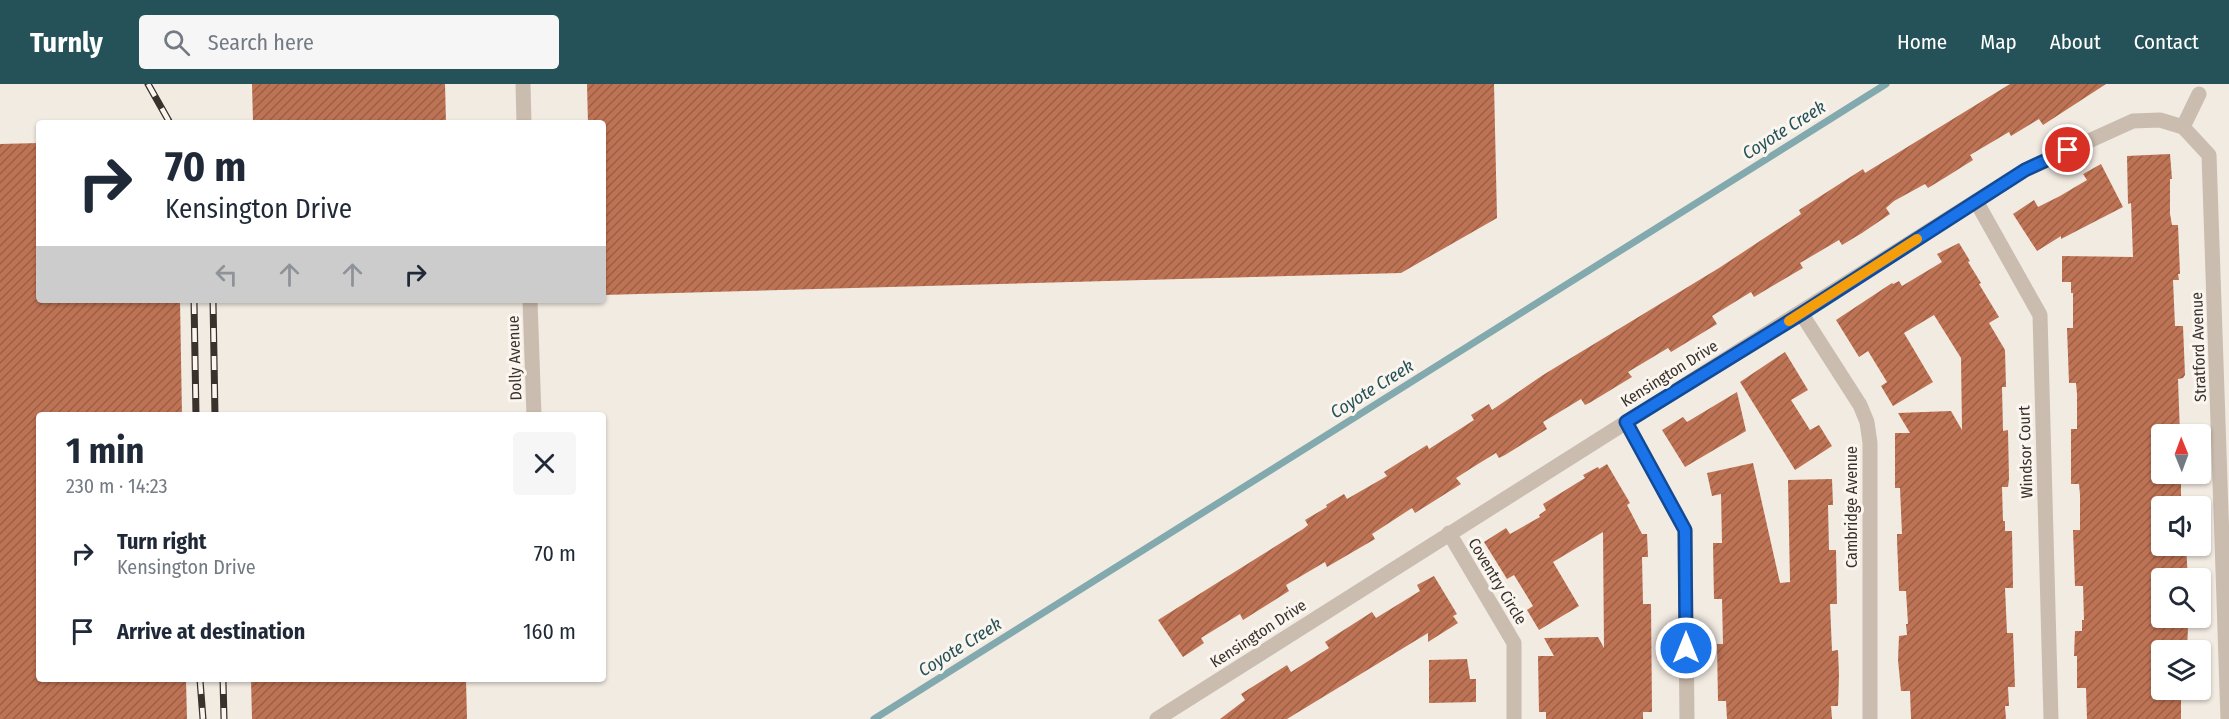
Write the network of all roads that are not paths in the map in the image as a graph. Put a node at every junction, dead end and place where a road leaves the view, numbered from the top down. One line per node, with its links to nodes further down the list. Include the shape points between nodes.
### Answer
1 (523, 84): 3 (street)
2 (2199, 94): 4 (street)
3 (524, 120)
4 (2183, 127): 5 (street, Kensington Drive, via 2160,120 2133,121 2025,170); 11 (street, Stratford Avenue, via 2209,154)
5 (1976, 201): 7 (street, Kensington Drive); 16 (street, Windsor Court, via 2040,315)
6 (530, 303): 8 (street, Dolly Avenue)
7 (1801, 314): 9 (street, Kensington Drive); 15 (street, Cambridge Avenue, via 1867,422)
8 (534, 412)
9 (1626, 422): 10 (street, Kensington Drive); 14 (street, via 1685,530)
10 (1449, 533): 12 (street, Kensington Drive); 13 (street, Coventry Circle, via 1514,643)
11 (2226, 550): 17 (street, Stratford Avenue)
12 (1157, 719)
13 (1514, 719)
14 (1687, 719)
15 (1870, 719)
16 (2051, 719)
17 (2228, 719)

